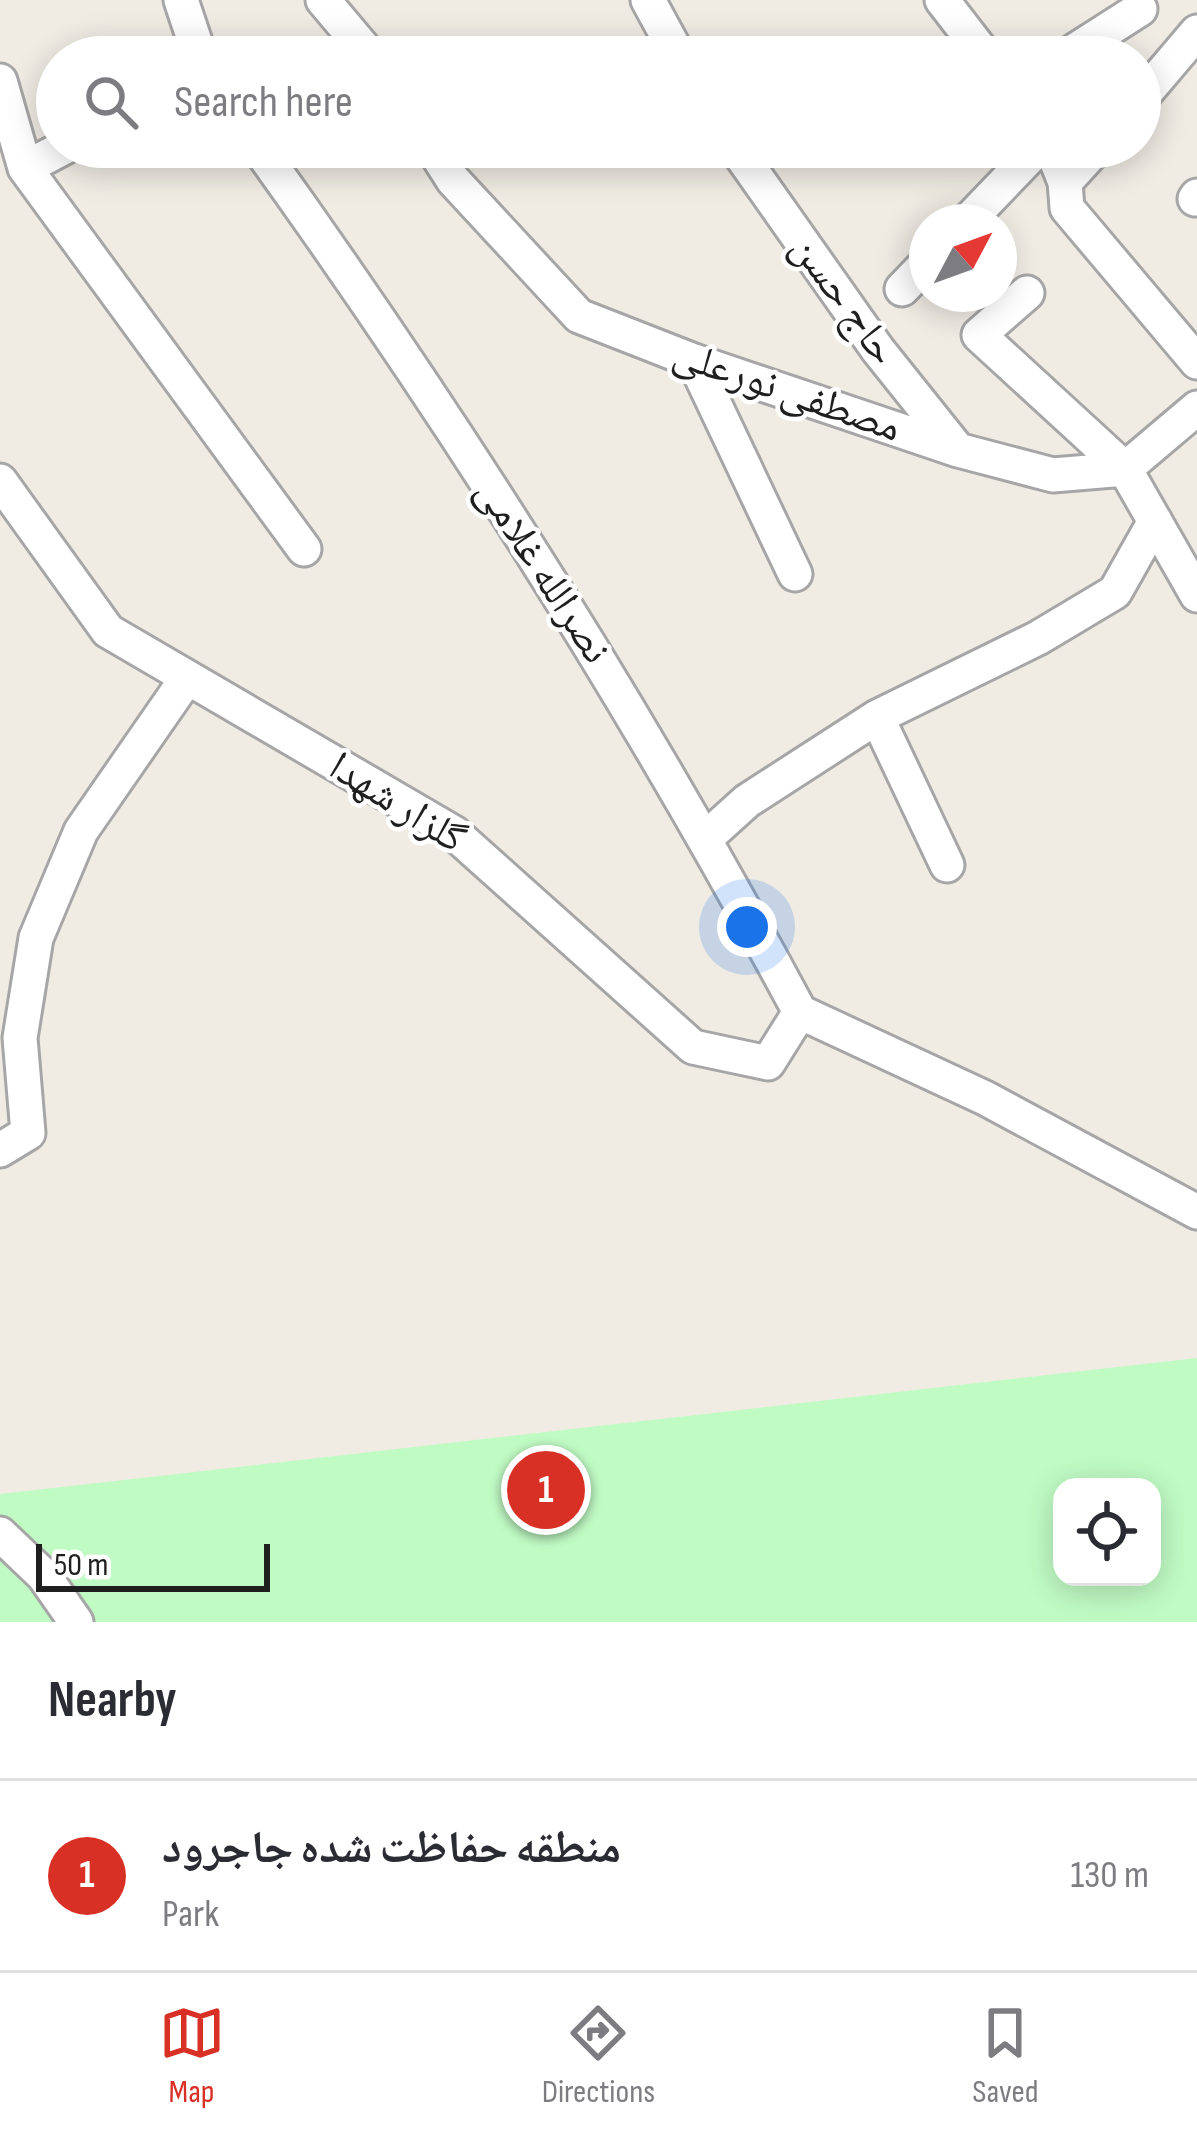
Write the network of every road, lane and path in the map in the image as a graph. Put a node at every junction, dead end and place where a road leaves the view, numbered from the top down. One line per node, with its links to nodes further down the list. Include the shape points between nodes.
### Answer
1 (181, 0): 7 (street)
2 (323, 0): 8 (street)
3 (648, 0): 9 (street)
4 (942, 0): 10 (street)
5 (1140, 9): 11 (street)
6 (1197, 32): 12 (street)
7 (193, 36)
8 (353, 36)
9 (668, 36)
10 (970, 36)
11 (1098, 36)
12 (1161, 74)
13 (0, 81): 15 (street)
14 (36, 162): 15 (street)
15 (25, 168): 34 (street)
16 (273, 168): 39 (street, نصرالله غلامی, via 613,680)
17 (445, 168): 27 (street, مصطفی نورعلی, via 579,316)
18 (751, 168): 30 (street, حاج حسن)
19 (1019, 168): 23 (street)
20 (1060, 168): 22 (street)
21 (1078, 168): 22 (street)
22 (1066, 182): 28 (street, via 1067,208)
23 (984, 204)
24 (909, 282): 25 (street)
25 (902, 289)
26 (1027, 293): 31 (street, via 980,334)
27 (694, 361): 30 (street, مصطفی نورعلی); 35 (street)
28 (1197, 362)
29 (1197, 408): 31 (street)
30 (958, 450): 31 (street, مصطفی نورعلی, via 1053,475)
31 (1125, 469): 33 (street)
32 (0, 481): 37 (street, گلزار شهدا, via 108,631)
33 (1155, 521): 36 (street); 38 (street, via 1115,592)
34 (304, 549)
35 (795, 574)
36 (1197, 595)
37 (187, 678): 41 (street, گلزار شهدا, via 454,833 693,1047 768,1063); 42 (street, via 81,831 37,938 20,1038 28,1133)
38 (877, 717): 39 (street, via 747,801); 40 (street)
39 (706, 838): 41 (street, نصرالله غلامی)
40 (946, 865)
41 (800, 1012): 43 (street, via 985,1098)
42 (0, 1150)
43 (1197, 1212)
44 (0, 1534): 45 (street)
45 (76, 1622)

